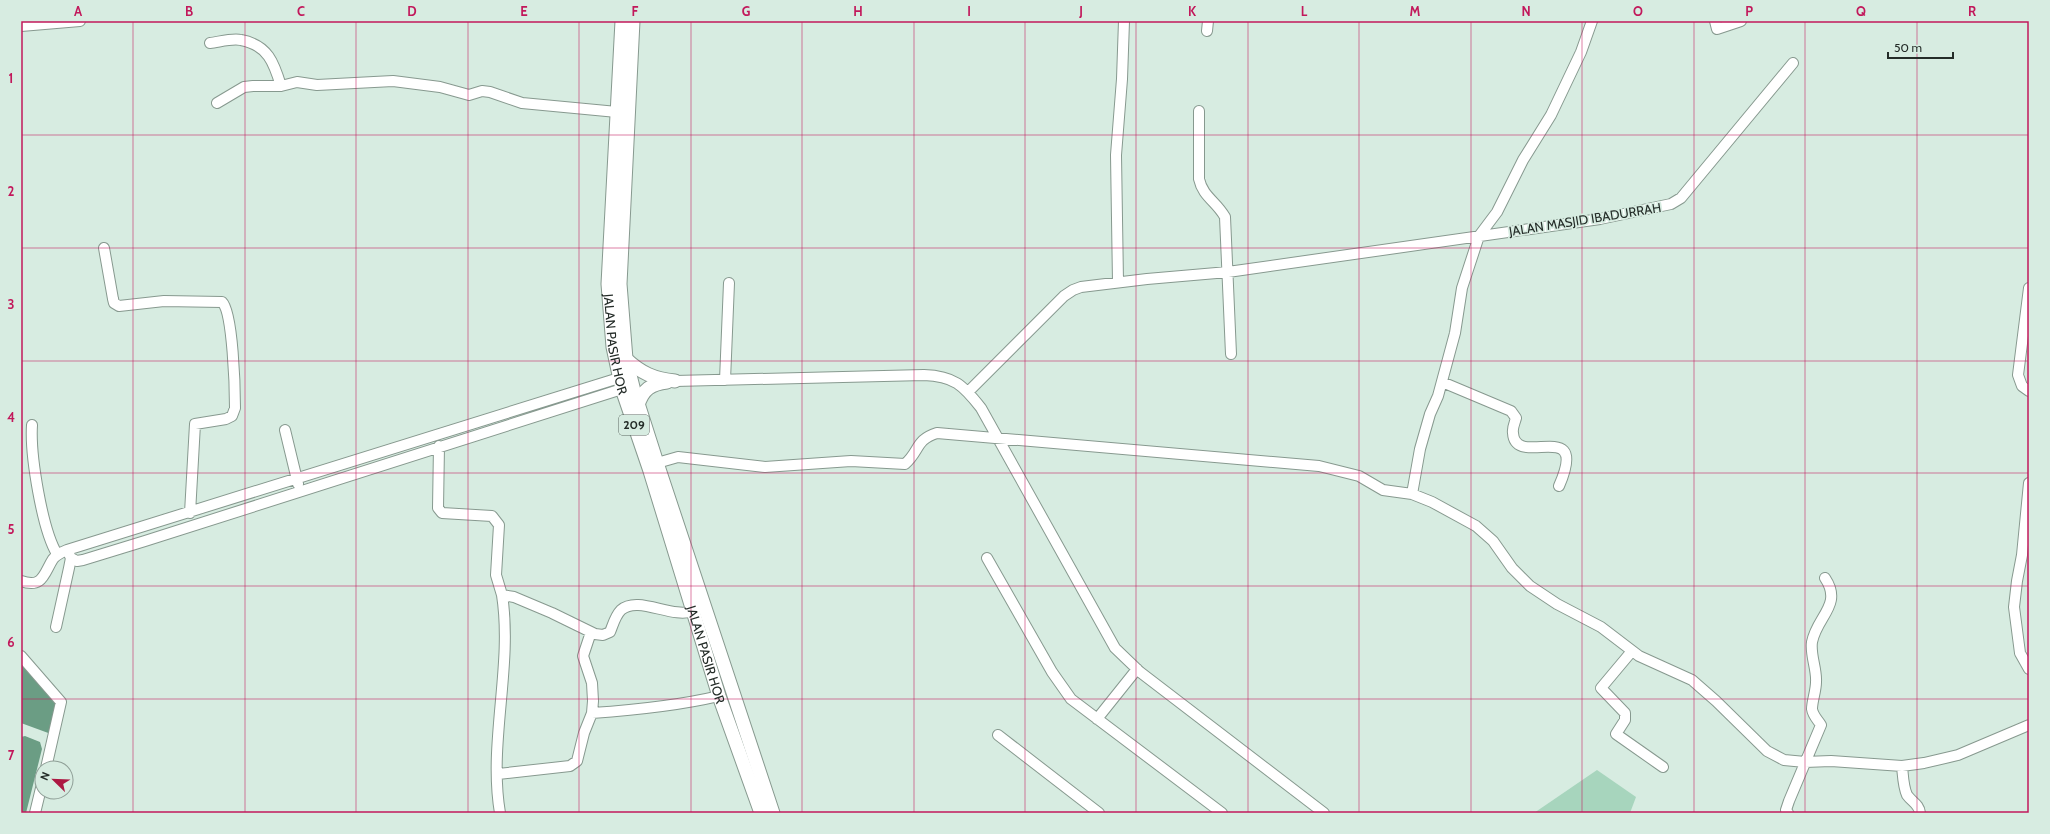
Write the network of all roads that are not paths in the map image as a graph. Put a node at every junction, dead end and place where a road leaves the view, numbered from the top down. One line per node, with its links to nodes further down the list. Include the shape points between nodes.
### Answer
1 (80, 21): 8 (street)
2 (622, 21): 14 (main road, JALAN PASIR HOR / 209)
3 (633, 21): 22 (main road, JALAN PASIR HOR / 209, via 620,284)
4 (1124, 21): 18 (street, via 1116,155)
5 (1592, 21): 15 (street, via 1581,52 1551,116 1497,212)
6 (1715, 21): 7 (street, via 1717,28)
7 (1741, 21)
8 (21, 26)
9 (210, 43): 11 (street, via 240,40 256,45 270,55)
10 (1793, 63): 15 (street, JALAN MASJID IBADURRAH, via 1681,198 1671,204 1600,219)
11 (281, 86): 12 (street, via 244,87); 14 (street, via 297,82 317,85 393,80 440,87 469,95 482,91 490,92 522,103)
12 (216, 104)
13 (1199, 110): 17 (street, via 1200,179 1202,189 1225,217)
14 (617, 112): 26 (main road, JALAN PASIR HOR / 209, via 608,284 610,327)
15 (1480, 236): 17 (street, JALAN MASJID IBADURRAH); 25 (street, via 1462,288 1455,333)
16 (104, 248): 40 (street, via 112,299 116,305 164,301 222,302 226,309 233,356 235,408 232,416 226,419 195,424)
17 (1228, 272): 18 (street, JALAN MASJID IBADURRAH); 21 (street)
18 (1118, 282): 28 (street, via 1072,290)
19 (729, 283): 23 (street)
20 (2029, 288): 27 (street, via 2018,375 2022,386)
21 (1231, 354)
22 (626, 358): 24 (main road, via 650,377); 29 (main road, JALAN PASIR HOR / 209)
23 (725, 380): 24 (street); 28 (street, via 924,375 947,378 959,383)
24 (675, 381): 29 (main road, via 659,383 648,388)
25 (1442, 382): 37 (street, via 1511,411 1516,418 1514,439 1519,444 1562,449 1566,452 1566,469); 39 (street, via 1420,449)
26 (620, 384): 33 (street); 35 (street); 47 (main road, JALAN PASIR HOR / 209)
27 (2029, 391)
28 (968, 392): 32 (street, via 981,408)
29 (638, 405): 34 (main road, JALAN PASIR HOR / 209)
30 (32, 425): 41 (street, via 31,446 37,482 49,535)
31 (285, 430): 35 (street)
32 (999, 440): 34 (street, via 937,433 922,440 905,464 851,461 765,466 684,457 668,458); 39 (street, via 1139,449 1319,466 1359,476 1384,490); 52 (street, via 1115,648)
33 (439, 446): 38 (street); 46 (street, via 438,508 442,513 492,516 497,521 496,575)
34 (657, 463): 68 (main road, JALAN PASIR HOR / 209)
35 (296, 479): 38 (street); 40 (street)
36 (2029, 483): 53 (street, via 2014,607 2020,653)
37 (1559, 486)
38 (299, 491): 42 (street, via 83,560 77,561)
39 (1412, 494): 50 (street, via 1432,502 1487,534 1512,568 1530,586 1557,604 1601,627)
40 (190, 513): 42 (street)
41 (57, 554): 42 (street); 45 (street, via 39,582 33,584)
42 (69, 554): 48 (street)
43 (987, 558): 56 (street, via 1052,672 1071,699)
44 (1824, 578): 60 (street, via 1830,587 1832,598 1814,634 1812,650 1816,681 1812,708 1814,717 1820,725)
45 (21, 581)
46 (502, 595): 49 (street, via 546,610); 63 (street, via 505,628)
47 (693, 611): 49 (street, via 681,613 644,606 629,606 621,610 610,632 603,635); 54 (main road, JALAN PASIR HOR / 209)
48 (56, 627)
49 (591, 632): 55 (street, via 583,656 592,683)
50 (1632, 651): 60 (street, via 1651,663 1692,680 1771,754 1784,760); 62 (street, via 1601,688 1625,713 1625,720 1616,734)
51 (21, 656): 59 (street, via 61,702)
52 (1136, 669): 56 (street); 71 (street)
53 (2029, 669)
54 (719, 696): 55 (street, via 634,710); 67 (main road, JALAN PASIR HOR / 209)
55 (592, 713): 63 (street, via 584,733 580,756 574,764)
56 (1097, 718): 70 (street)
57 (2029, 725): 61 (street, via 1958,755)
58 (998, 736): 69 (street)
59 (48, 760)
60 (1805, 762): 61 (street, via 1831,761); 72 (street, via 1789,801 1786,810)
61 (1902, 766): 73 (street, via 1907,795 1917,805)
62 (1663, 768)
63 (498, 774): 66 (street)
64 (38, 800): 65 (street)
65 (35, 813)
66 (500, 813)
67 (761, 813)
68 (773, 813)
69 (1100, 813)
70 (1222, 813)
71 (1324, 813)
72 (1788, 813)
73 (1920, 813)

